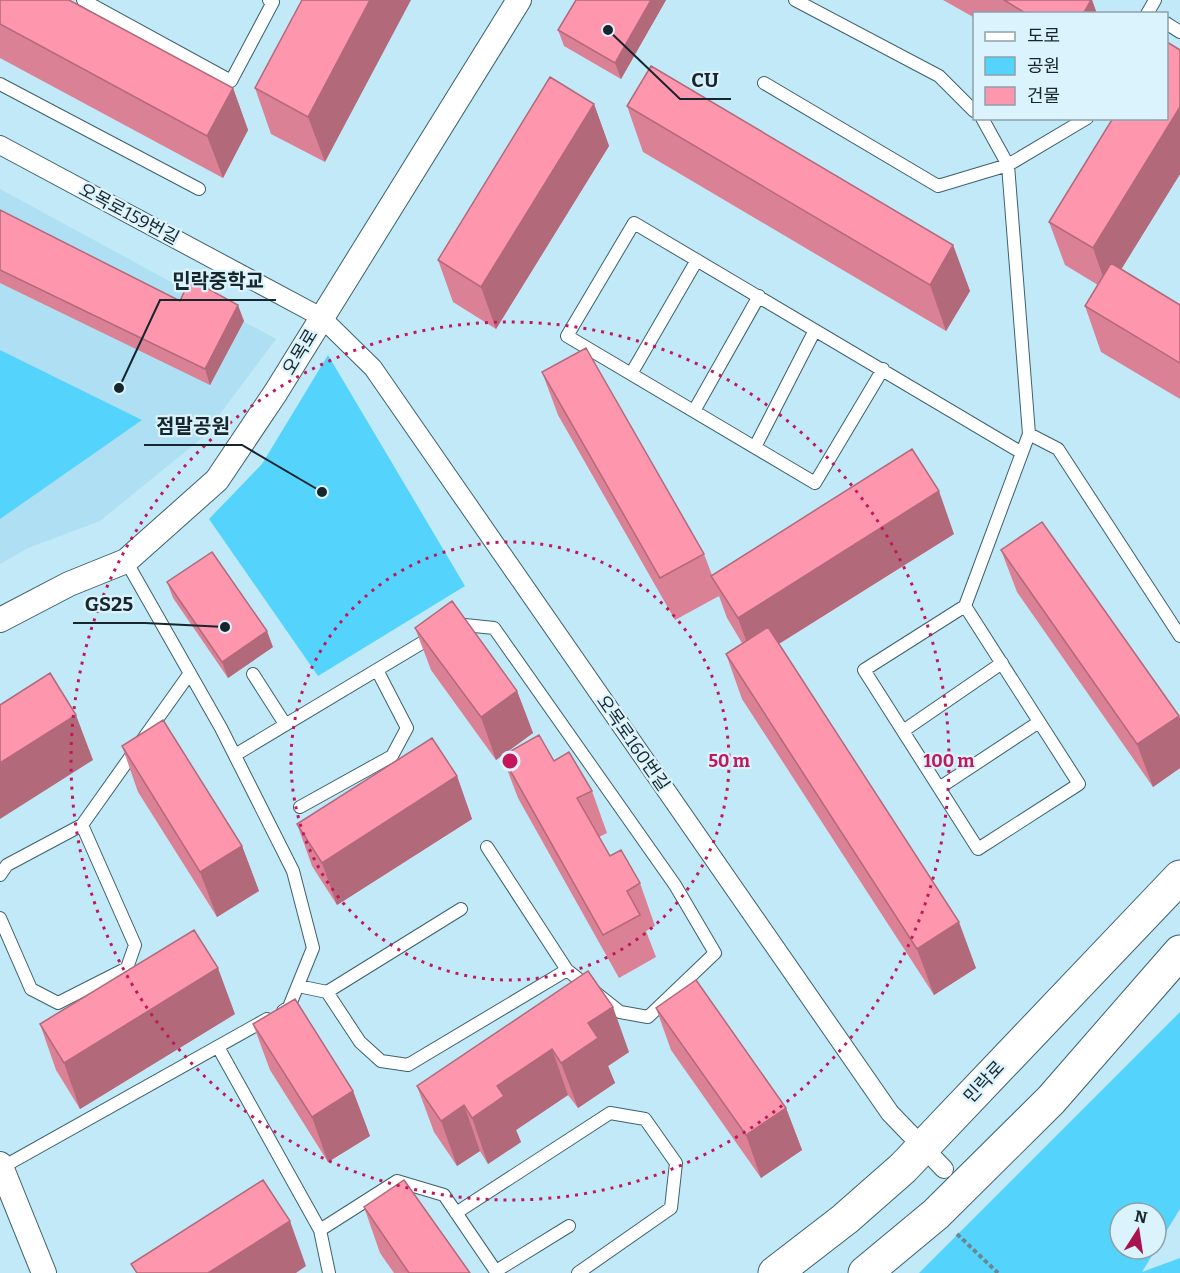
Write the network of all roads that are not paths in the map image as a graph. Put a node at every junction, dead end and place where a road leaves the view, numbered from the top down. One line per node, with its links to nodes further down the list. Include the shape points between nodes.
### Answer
1 (83, 0): 2 (lane, via 231,81 273,2)
2 (269, 0)
3 (519, 0): 15 (street, 오목로)
4 (795, 0): 7 (lane, via 939,76)
5 (764, 83): 11 (lane, via 938,186)
6 (0, 84): 12 (lane)
7 (973, 109)
8 (982, 120): 11 (lane)
9 (1084, 120): 11 (lane)
10 (0, 145): 15 (street, 오목로159번길)
11 (1008, 165): 20 (lane)
12 (199, 189)
13 (697, 260): 14 (lane); 18 (lane); 18 (lane, via 634,223 567,336)
14 (759, 296): 16 (lane); 19 (lane)
15 (321, 317): 23 (street, 오목로, via 217,480); 49 (street, 오목로160번길, via 373,368 890,1113)
16 (815, 330): 17 (lane); 21 (lane)
17 (883, 369): 21 (lane, via 815,483); 22 (lane)
18 (631, 374): 19 (lane)
19 (694, 411): 21 (lane)
20 (1029, 434): 22 (lane); 26 (lane, via 1058,449)
21 (755, 447)
22 (1022, 453): 24 (lane)
23 (126, 561): 25 (street, 오목로, via 69,584); 29 (lane)
24 (965, 606): 27 (lane); 33 (lane, via 864,670)
25 (0, 621)
26 (1180, 636)
27 (1002, 663): 31 (lane); 33 (lane)
28 (377, 670): 32 (lane); 36 (lane, via 407,728 392,756); 44 (lane, via 455,624 494,628 675,885 715,953 648,1017 620,1012)
29 (190, 673): 34 (lane); 37 (lane)
30 (253, 674): 32 (lane)
31 (1039, 722): 35 (lane); 35 (lane, via 1079,784 978,849)
32 (285, 724): 34 (lane)
33 (903, 731): 35 (lane)
34 (235, 755): 45 (lane, via 293,871 313,948)
35 (939, 788)
36 (300, 807)
37 (82, 825): 39 (lane, via 7,865); 42 (lane, via 135,945 127,968 58,1003 31,989)
38 (487, 847): 44 (lane)
39 (0, 875)
40 (1180, 877): 57 (main road, 민락로, via 903,1168)
41 (461, 909): 46 (lane)
42 (0, 918)
43 (1180, 952): 58 (main road, via 1051,1100 936,1214)
44 (567, 970): 46 (lane, via 408,1065 381,1061 360,1042)
45 (298, 986): 46 (lane); 47 (lane, via 289,1007)
46 (327, 992)
47 (218, 1047): 48 (lane); 52 (lane)
48 (1, 1166): 54 (street)
49 (944, 1169)
50 (456, 1213): 52 (lane, via 444,1195 397,1181); 53 (lane); 56 (lane, via 610,1113 645,1119 676,1163 671,1208)
51 (569, 1226): 53 (lane)
52 (320, 1230): 55 (lane)
53 (497, 1272)
54 (44, 1273)
55 (329, 1273)
56 (578, 1273)
57 (775, 1273)
58 (865, 1273)

